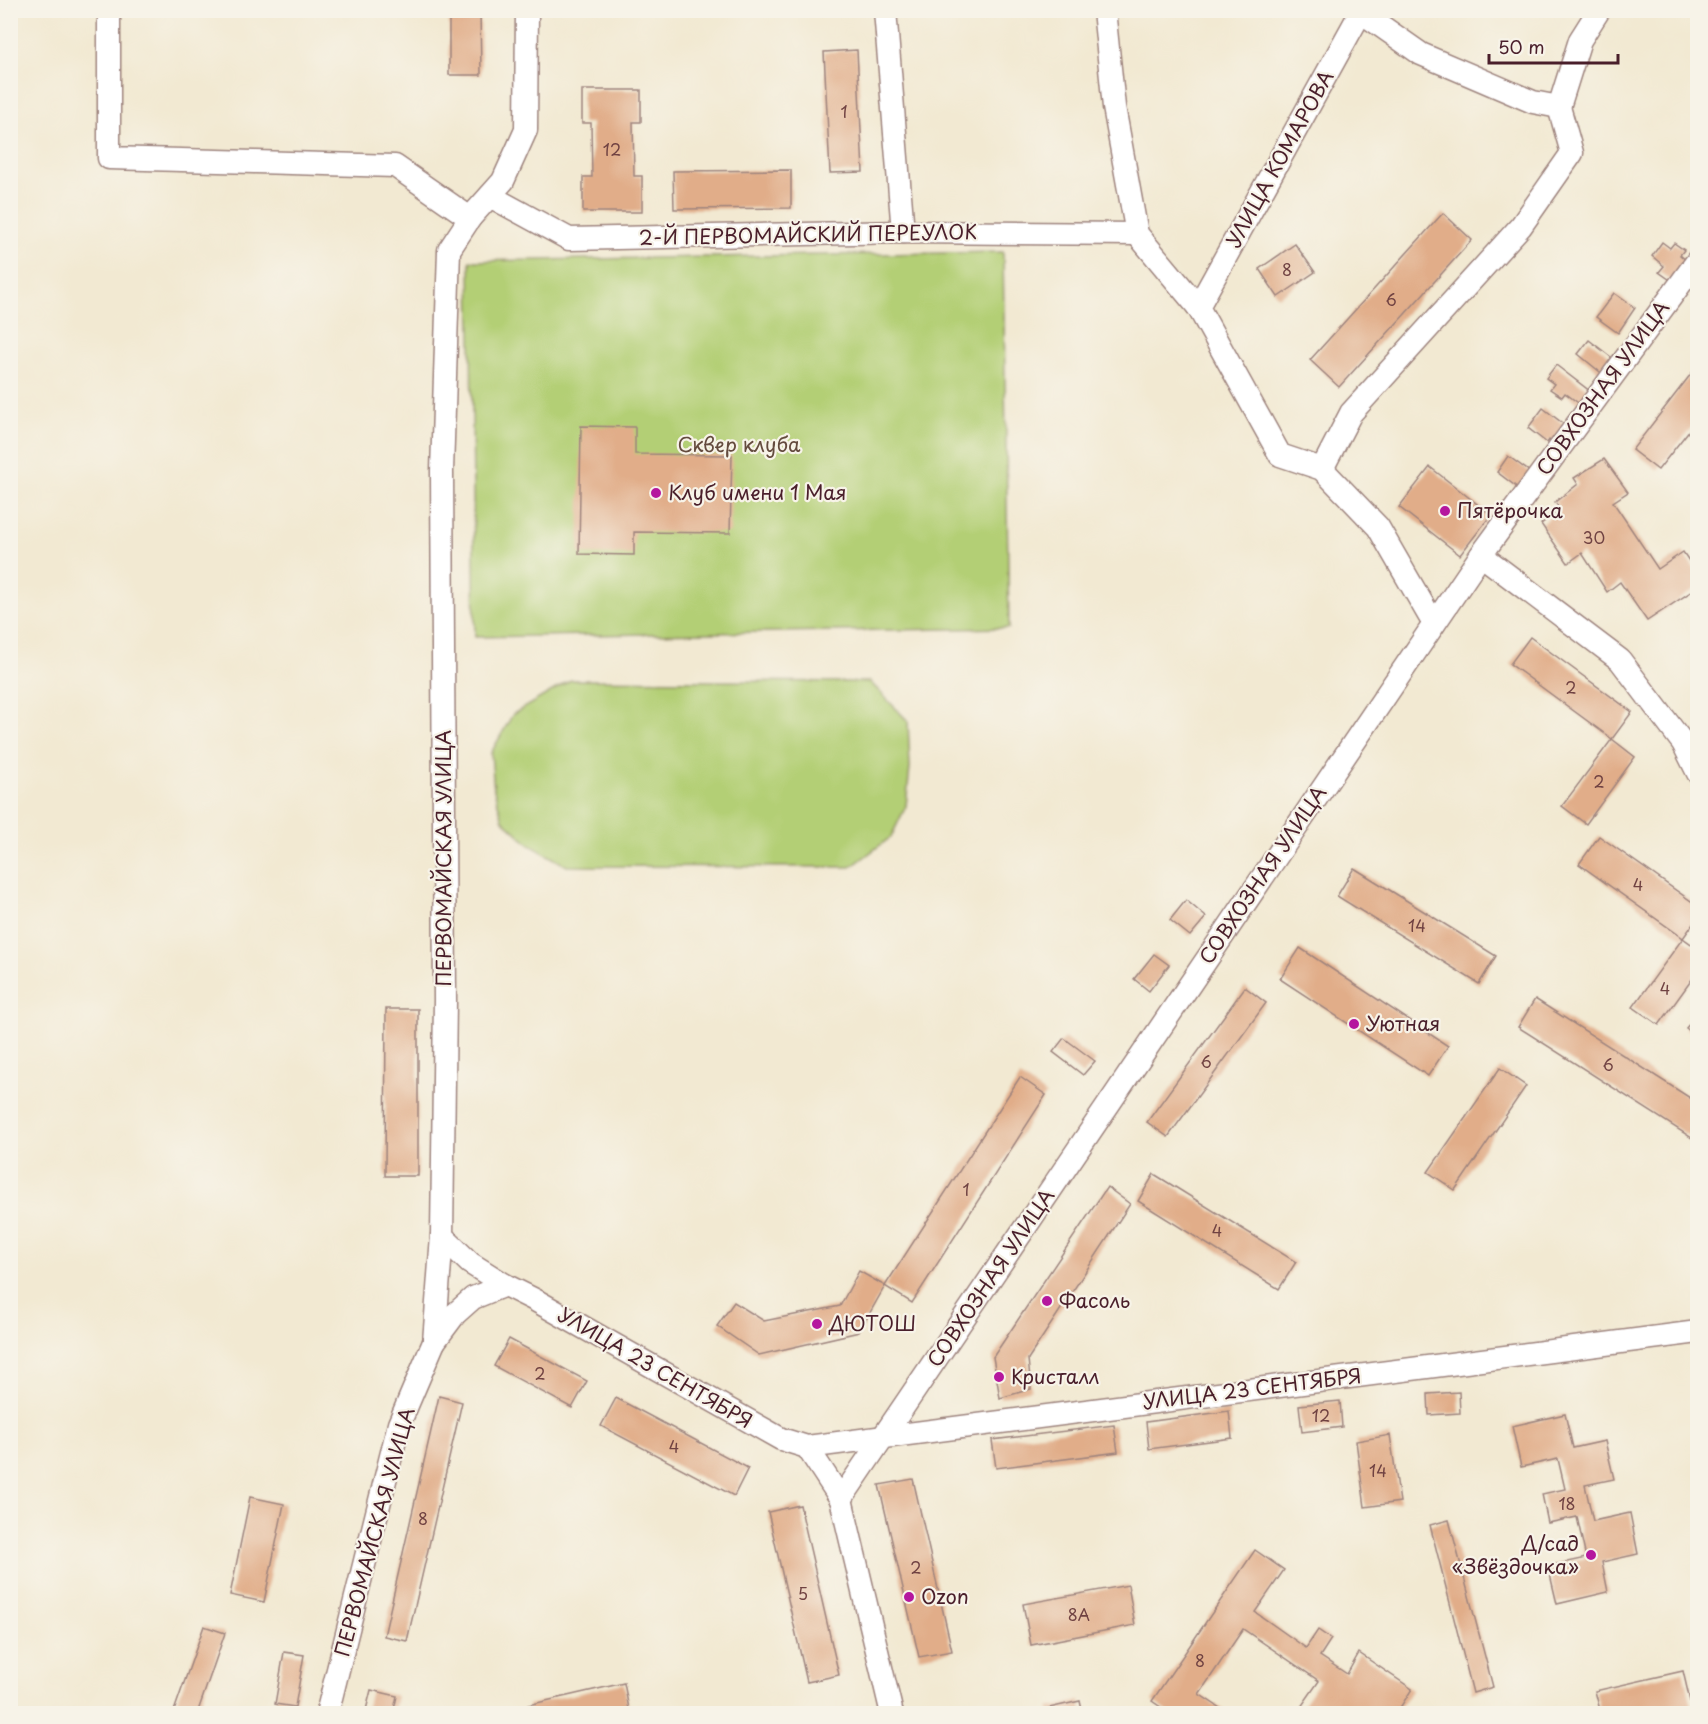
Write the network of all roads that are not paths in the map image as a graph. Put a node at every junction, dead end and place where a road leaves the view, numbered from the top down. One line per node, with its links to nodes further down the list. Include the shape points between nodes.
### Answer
1 (109, 10): 9 (street, via 109,158 394,166)
2 (527, 10): 8 (street, ПЕРВОМАЙСКАЯ УЛИЦА, via 526,130 503,181)
3 (885, 10): 10 (street)
4 (1104, 10): 11 (street, via 1114,107)
5 (1599, 10): 7 (street, via 1580,40)
6 (1362, 11): 7 (street, via 1421,54 1533,102); 13 (street, УЛИЦА КОМАРОВА)
7 (1559, 107): 14 (street, via 1572,153 1521,226 1351,413)
8 (490, 196): 9 (street, ПЕРВОМАЙСКАЯ УЛИЦА); 10 (street, 2-Й ПЕРВОМАЙСКИЙ ПЕРЕУЛОК, via 569,239)
9 (470, 218): 18 (street, ПЕРВОМАЙСКАЯ УЛИЦА, via 448,250 442,460)
10 (903, 232): 11 (street, 2-Й ПЕРВОМАЙСКИЙ ПЕРЕУЛОК)
11 (1137, 234): 13 (street)
12 (1698, 260): 15 (street, СОВХОЗНАЯ УЛИЦА)
13 (1198, 307): 14 (street, via 1280,455)
14 (1322, 469): 16 (street, via 1378,527)
15 (1481, 555): 16 (street, СОВХОЗНАЯ УЛИЦА); 17 (street, via 1620,660 1683,743)
16 (1434, 624): 22 (street, СОВХОЗНАЯ УЛИЦА)
17 (1698, 773)
18 (442, 1236): 19 (street, УЛИЦА 23 СЕНТЯБРЯ, via 470,1263); 21 (street, ПЕРВОМАЙСКАЯ УЛИЦА)
19 (505, 1286): 21 (street, via 473,1298); 23 (street, УЛИЦА 23 СЕНТЯБРЯ, via 781,1439)
20 (1698, 1332): 22 (street, УЛИЦА 23 СЕНТЯБРЯ)
21 (434, 1341): 25 (street, ПЕРВОМАЙСКАЯ УЛИЦА, via 399,1424)
22 (884, 1436): 23 (street, УЛИЦА 23 СЕНТЯБРЯ); 24 (street, СОВХОЗНАЯ УЛИЦА)
23 (807, 1447): 24 (street)
24 (841, 1499): 26 (street)
25 (327, 1713)
26 (892, 1713)

